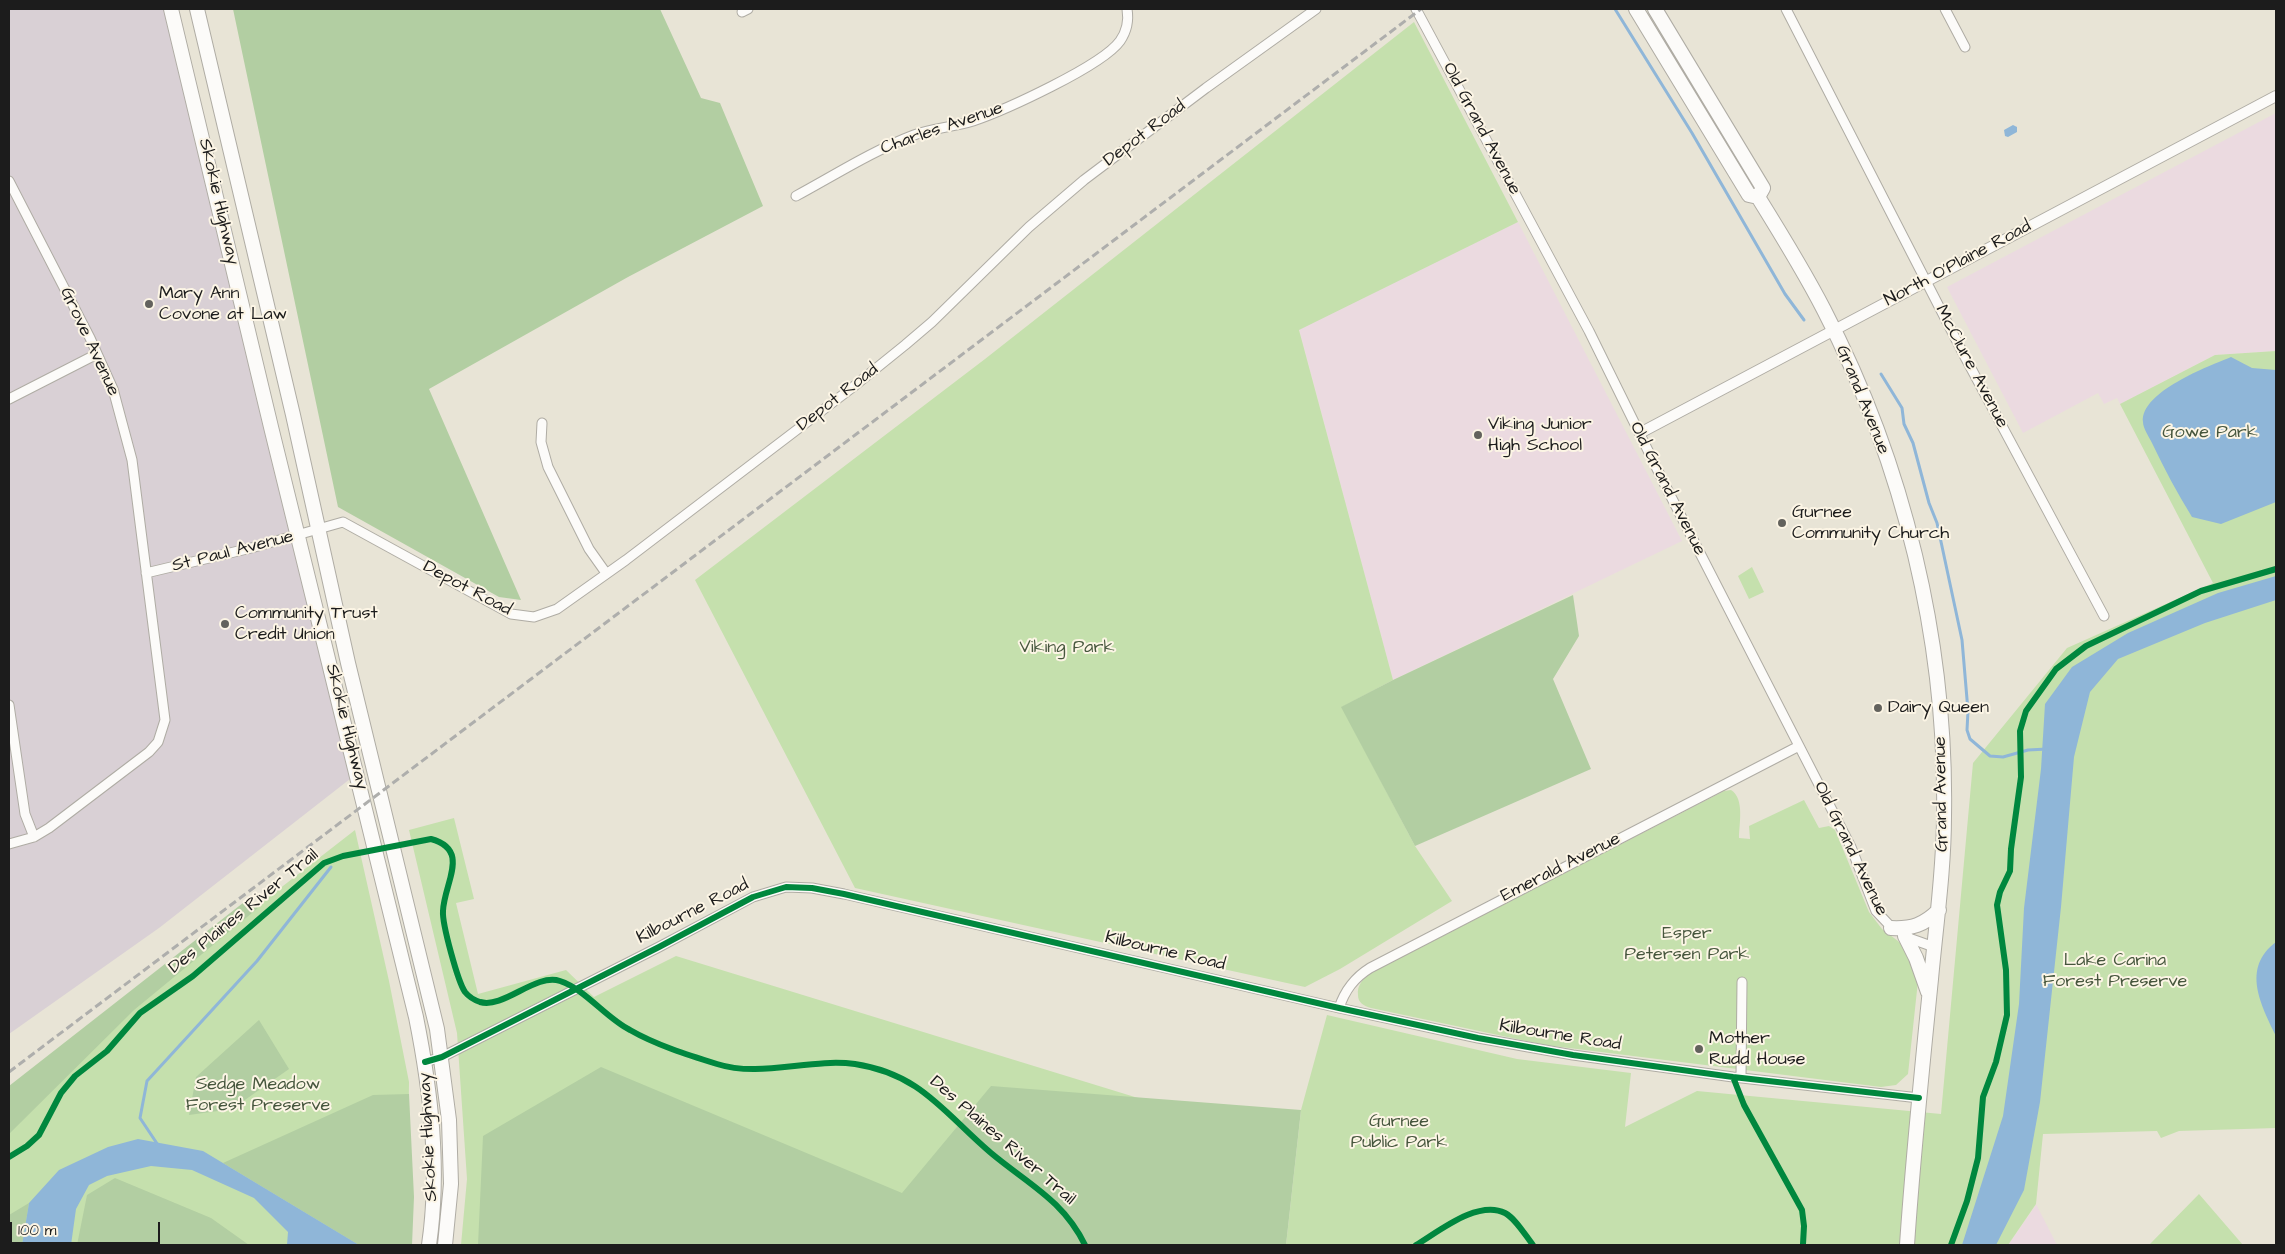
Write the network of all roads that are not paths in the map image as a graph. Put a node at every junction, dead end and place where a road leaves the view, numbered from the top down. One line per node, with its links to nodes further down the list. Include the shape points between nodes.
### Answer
1 (172, 9): 22 (main road, Skokie Highway)
2 (197, 9): 21 (main road, Skokie Highway)
3 (1127, 9): 13 (street, Charles Avenue, via 1126,29 1114,48 1079,71 1003,110 972,122 916,135 876,152)
4 (1316, 9): 23 (street, Depot Road, via 1084,180 1029,227 932,322 854,387)
5 (1416, 9): 20 (street, Old Grand Avenue, via 1589,331)
6 (1636, 9): 14 (main road, Grand Avenue, via 1749,195)
7 (1655, 9): 14 (main road, Grand Avenue, via 1763,188)
8 (1945, 9): 10 (street)
9 (1791, 10): 15 (street, McClure Avenue)
10 (1965, 47)
11 (2276, 96): 15 (street, North O'Plaine Road)
12 (9, 181): 17 (street, Grove Avenue)
13 (796, 196)
14 (1758, 197): 16 (main road, Grand Avenue)
15 (1926, 281): 16 (street, North O'Plaine Road); 25 (street, McClure Avenue)
16 (1834, 330): 20 (street, North O'Plaine Road); 30 (main road, Grand Avenue, via 1883,449 1914,553 1925,606 1935,667 1942,747 1944,814)
17 (97, 354): 18 (street); 24 (street, Grove Avenue, via 113,388 127,439)
18 (9, 399)
19 (542, 423): 23 (street, via 541,442 548,467 589,549)
20 (1640, 433): 27 (street, Old Grand Avenue)
21 (318, 529): 22 (street, St Paul Avenue); 23 (street, Depot Road, via 343,522 491,604 524,617 557,609); 37 (main road, Skokie Highway)
22 (298, 535): 24 (street, St Paul Avenue); 38 (main road, Skokie Highway)
23 (606, 573)
24 (146, 574): 28 (street, Grove Avenue, via 164,703 163,733 150,752)
25 (2104, 616)
26 (9, 705): 28 (street, via 21,794)
27 (1799, 746): 31 (street, Old Grand Avenue, via 1851,847 1876,911); 36 (street, Emerald Avenue, via 1370,968 1350,984)
28 (34, 837): 29 (street)
29 (9, 844)
30 (1938, 910): 31 (main road, via 1928,921 1916,927); 33 (main road, Grand Avenue)
31 (1891, 928): 32 (street, Old Grand Avenue)
32 (1905, 936): 33 (street, Old Grand Avenue); 35 (main road)
33 (1934, 948): 35 (main road, Grand Avenue)
34 (1742, 982): 39 (street)
35 (1929, 995): 40 (main road, Grand Avenue)
36 (1339, 1008): 37 (street, Kilbourne Road, via 844,894 786,887 752,897); 39 (street, Kilbourne Road, via 1573,1055)
37 (442, 1057): 38 (street, Kilbourne Road); 42 (main road, Skokie Highway, via 449,1120 451,1184)
38 (425, 1062): 41 (main road, Skokie Highway, via 434,1155)
39 (1741, 1077): 40 (street, Kilbourne Road)
40 (1919, 1098): 43 (main road, Grand Avenue)
41 (430, 1245)
42 (445, 1245)
43 (1907, 1245)

